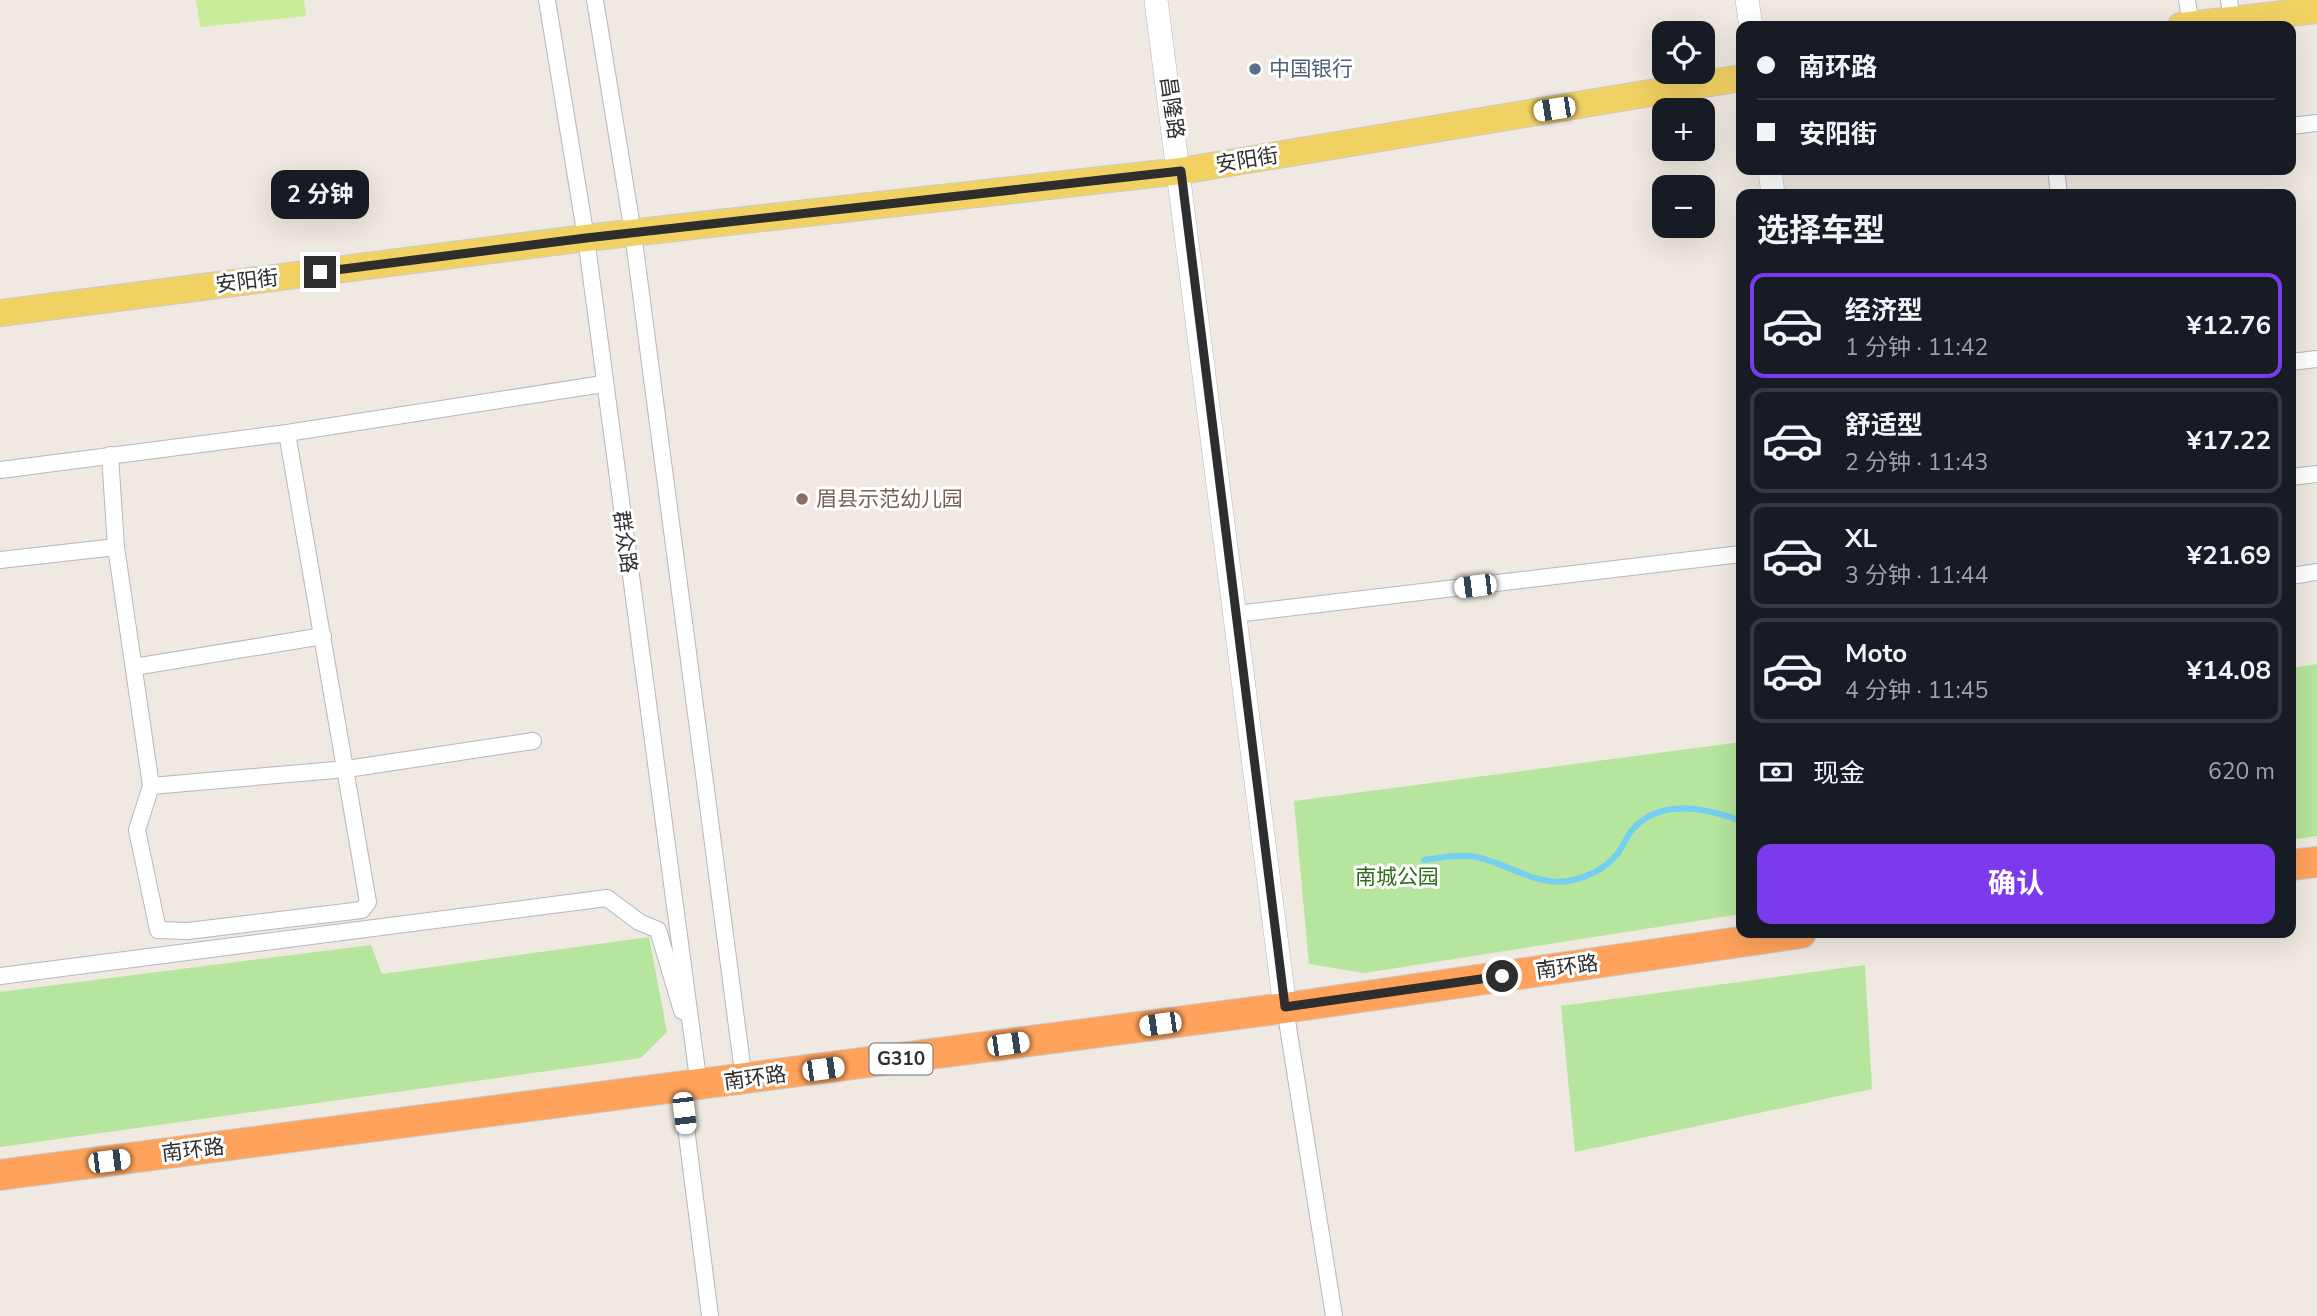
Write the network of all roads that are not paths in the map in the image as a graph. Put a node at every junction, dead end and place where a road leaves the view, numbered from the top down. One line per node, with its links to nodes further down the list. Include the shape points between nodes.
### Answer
1 (547, 0): 14 (street, 群众路)
2 (595, 0): 13 (street)
3 (1156, 0): 12 (street, 昌隆路)
4 (1747, 0): 8 (street)
5 (2317, 10): 6 (main road)
6 (2231, 15): 7 (main road)
7 (2187, 19)
8 (1750, 21)
9 (1736, 79): 12 (main road, 安阳街)
10 (2317, 123): 11 (street)
11 (2296, 125)
12 (1181, 171): 13 (main road, 安阳街); 29 (street, 昌隆路)
13 (632, 233): 14 (main road, 安阳街); 41 (street)
14 (586, 238): 15 (main road, 安阳街); 18 (street, 群众路)
15 (0, 313)
16 (2317, 359): 17 (street)
17 (2296, 361)
18 (603, 384): 19 (street); 40 (street, 群众路)
19 (287, 433): 20 (street); 30 (street)
20 (110, 455): 21 (street); 24 (street)
21 (0, 470)
22 (2317, 474): 23 (street)
23 (2296, 476)
24 (116, 547): 26 (street); 31 (street)
25 (1736, 555): 29 (street)
26 (0, 560)
27 (2317, 572): 28 (street)
28 (2296, 575)
29 (1236, 614): 39 (street, 昌隆路)
30 (323, 636): 31 (street); 33 (street)
31 (134, 667): 34 (street)
32 (533, 741): 33 (street)
33 (347, 769): 34 (street); 34 (street, via 368,902 362,909 188,931 158,930 137,830)
34 (151, 786)
35 (2317, 862): 36 (highway)
36 (2296, 864)
37 (1766, 938): 39 (highway, 南环路 / G310)
38 (0, 976): 40 (street, via 607,898 658,930 682,1012)
39 (1285, 1007): 41 (highway, 南环路 / G310); 45 (street)
40 (691, 1018): 42 (street, 群众路)
41 (744, 1080): 42 (highway, 南环路 / G310)
42 (690, 1087): 43 (highway, 南环路 / G310); 44 (street, 群众路)
43 (0, 1175)
44 (710, 1316)
45 (1334, 1316)

